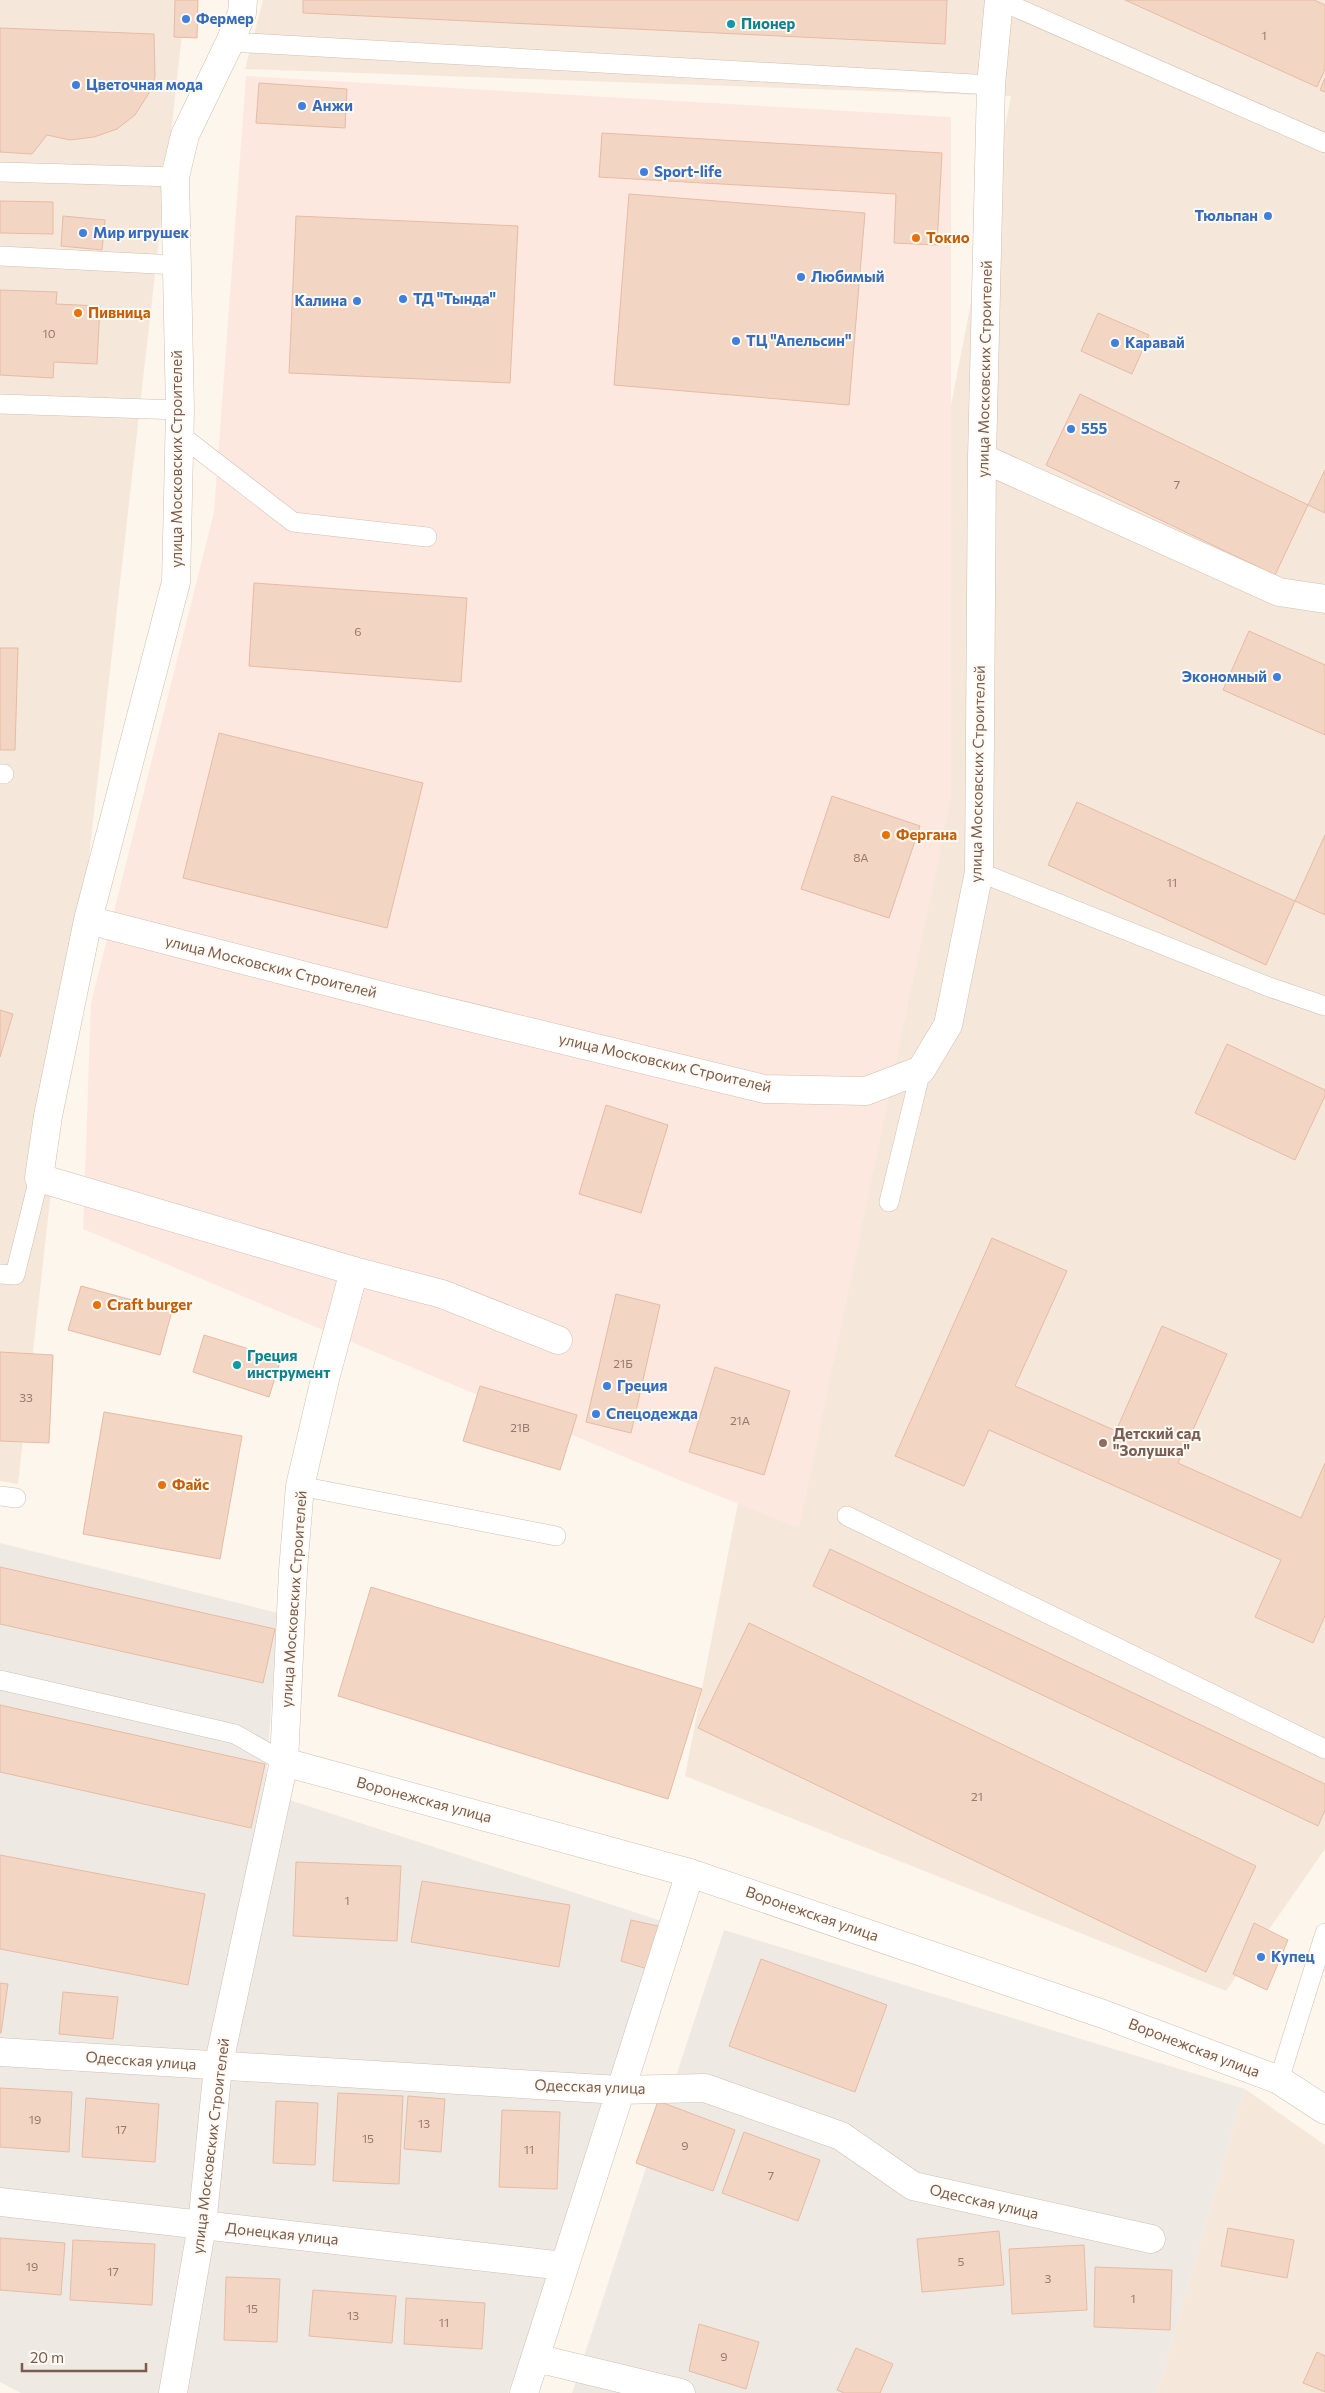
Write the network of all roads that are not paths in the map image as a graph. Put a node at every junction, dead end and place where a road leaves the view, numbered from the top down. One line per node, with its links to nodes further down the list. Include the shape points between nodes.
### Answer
1 (243, 0): 3 (street, улица Московских Строителей, via 242,13)
2 (999, 0): 4 (street, улица Московских Строителей); 5 (lane)
3 (230, 42): 4 (lane); 7 (street, улица Московских Строителей, via 185,135)
4 (991, 85): 12 (street, улица Московских Строителей)
5 (1325, 143)
6 (0, 172): 7 (lane)
7 (175, 177): 9 (street, улица Московских Строителей)
8 (0, 256): 9 (lane)
9 (176, 265): 11 (street, улица Московских Строителей)
10 (0, 404): 11 (lane)
11 (179, 422): 13 (lane, via 293,522); 16 (street, улица Московских Строителей, via 176,582)
12 (982, 458): 14 (street, via 1279,592); 15 (street, улица Московских Строителей)
13 (428, 537)
14 (1325, 600)
15 (979, 872): 17 (lane, via 1269,987); 18 (street, улица Московских Строителей, via 948,1026)
16 (88, 920): 18 (street, улица Московских Строителей, via 764,1089 866,1092); 19 (street, улица Московских Строителей, via 48,1116)
17 (1325, 1006)
18 (920, 1070): 20 (lane)
19 (39, 1178): 21 (street); 22 (lane, via 14,1274)
20 (889, 1202)
21 (354, 1271): 23 (street, via 442,1294); 24 (street, улица Московских Строителей)
22 (0, 1274)
23 (558, 1340)
24 (300, 1486): 26 (lane); 29 (street, улица Московских Строителей, via 292,1572)
25 (847, 1516): 28 (lane)
26 (556, 1536)
27 (0, 1680): 29 (lane, via 235,1734)
28 (1325, 1748)
29 (284, 1762): 30 (street, Воронежская улица); 33 (street, улица Московских Строителей)
30 (690, 1873): 34 (street, Воронежская улица, via 1103,2014); 35 (street)
31 (1325, 1933): 34 (lane)
32 (0, 2052): 33 (street, Одесская улица)
33 (218, 2066): 35 (street, Одесская улица); 38 (street, улица Московских Строителей)
34 (1280, 2080): 36 (street, Воронежская улица)
35 (619, 2090): 39 (street, Одесская улица, via 705,2088 841,2136 913,2186); 40 (street)
36 (1325, 2110)
37 (0, 2202): 38 (street, Донецкая улица)
38 (202, 2225): 40 (street, Донецкая улица); 42 (street, улица Московских Строителей)
39 (1151, 2239)
40 (564, 2266): 41 (street)
41 (536, 2358): 43 (street); 44 (street)
42 (173, 2393)
43 (524, 2393)
44 (681, 2393)

